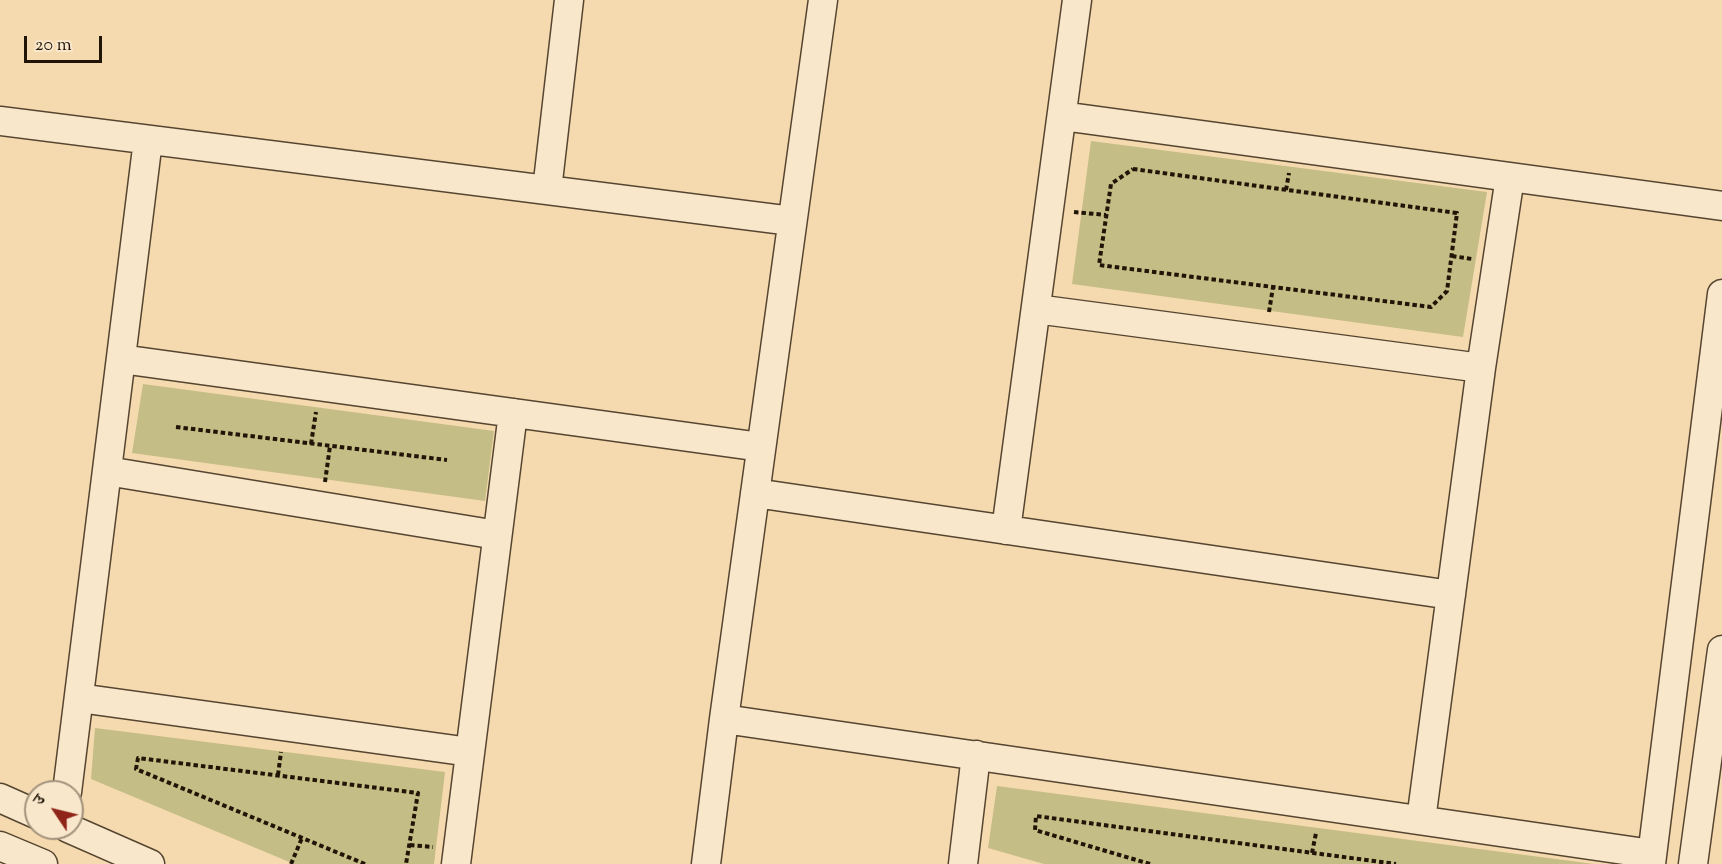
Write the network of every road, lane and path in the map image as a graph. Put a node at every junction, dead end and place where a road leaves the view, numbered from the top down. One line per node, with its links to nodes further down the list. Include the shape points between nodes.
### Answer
1 (569, 0): 8 (street)
2 (823, 0): 10 (street)
3 (1077, 0): 4 (street)
4 (1062, 116): 7 (street); 13 (street)
5 (0, 121): 6 (street)
6 (148, 140): 8 (street); 14 (street)
7 (1510, 177): 9 (street); 15 (street)
8 (547, 190): 10 (street)
9 (1722, 206)
10 (792, 221): 19 (street)
11 (1099, 265): 11 (path, via 1431,307 1447,291 1457,213 1133,169 1111,184)
12 (1722, 294): 39 (street)
13 (1036, 309): 15 (street); 24 (street)
14 (121, 359): 16 (street); 21 (street)
15 (1481, 369): 26 (street)
16 (513, 413): 19 (street); 25 (street)
17 (176, 427): 18 (path)
18 (330, 446): 20 (path); 23 (path)
19 (761, 447): 22 (street)
20 (447, 460)
21 (107, 471): 23 (street); 28 (street)
22 (755, 493): 24 (street); 29 (street)
23 (322, 506): 25 (street)
24 (1006, 530): 26 (street)
25 (497, 535): 30 (street)
26 (1451, 595): 35 (street)
27 (1722, 650): 50 (street)
28 (79, 698): 30 (street); 32 (street)
29 (724, 719): 31 (street); 46 (street)
30 (470, 752): 45 (street)
31 (976, 755): 35 (street); 47 (street)
32 (69, 780)
33 (0, 798): 34 (street)
34 (24, 809)
35 (1421, 820): 39 (street)
36 (84, 835): 41 (street)
37 (302, 838): 42 (path); 43 (path); 44 (path, via 136,769 138,758 418,793)
38 (0, 846): 40 (street)
39 (1651, 859)
40 (43, 864)
41 (150, 864)
42 (291, 864)
43 (365, 864)
44 (406, 864)
45 (456, 864)
46 (706, 864)
47 (963, 864)
48 (1150, 864): 49 (path, via 1035,830 1036,816)
49 (1396, 864)
50 (1693, 864)

